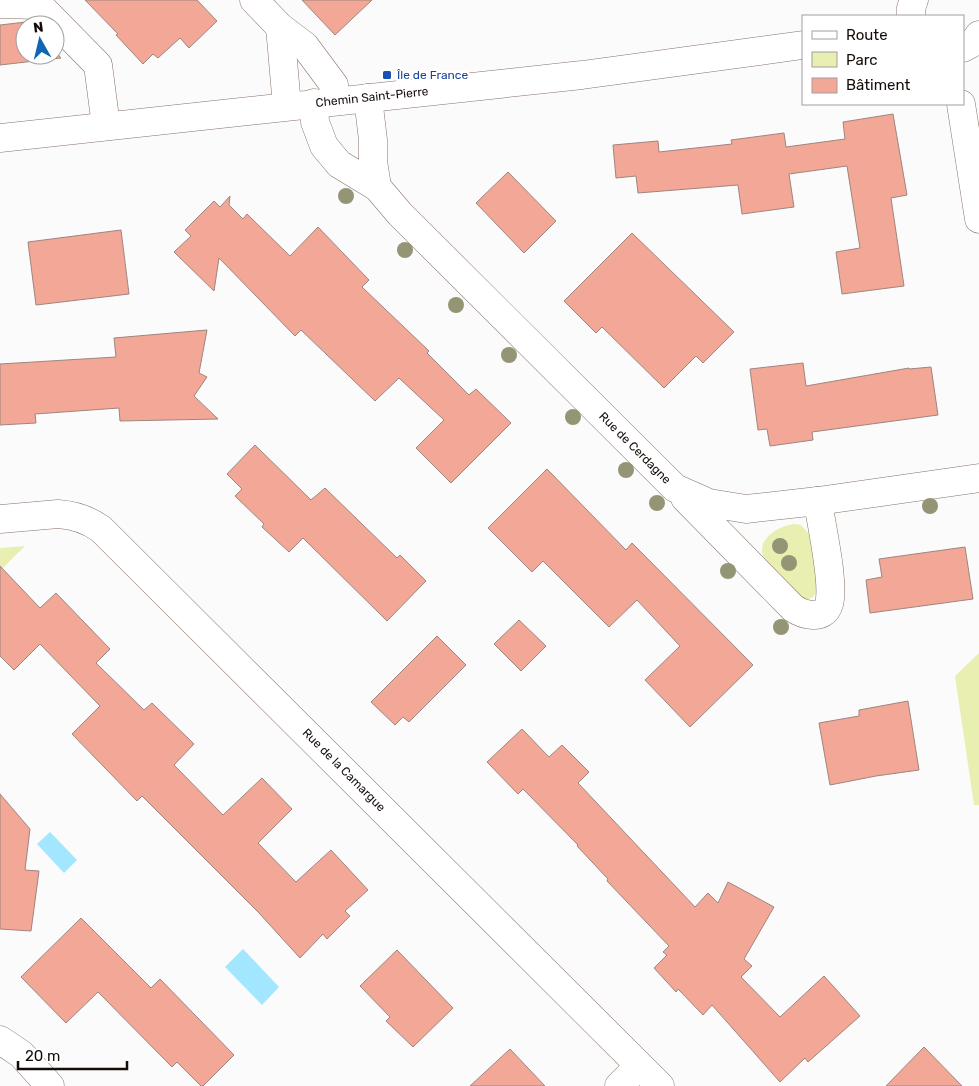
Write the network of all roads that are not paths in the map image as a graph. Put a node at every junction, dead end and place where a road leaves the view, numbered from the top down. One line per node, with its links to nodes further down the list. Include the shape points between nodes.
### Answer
1 (254, 0): 5 (street, Rue de Cerdagne)
2 (914, 0): 4 (street)
3 (0, 4): 13 (street, via 39,5 98,65)
4 (911, 15)
5 (280, 27): 10 (street, Rue de Cerdagne, via 305,46 334,85); 12 (street)
6 (979, 35): 8 (street)
7 (802, 45): 9 (street, Chemin Saint-Pierre, via 582,75)
8 (964, 47)
9 (368, 98): 10 (street, Chemin Saint-Pierre); 15 (street)
10 (325, 102): 12 (street, Chemin Saint-Pierre); 15 (street, Rue de Cerdagne, via 315,122 324,146 339,164)
11 (961, 105): 16 (street)
12 (287, 106): 13 (street, Chemin Saint-Pierre)
13 (106, 126): 14 (street, Chemin Saint-Pierre)
14 (0, 138)
15 (377, 186): 18 (street, Rue de Cerdagne, via 400,214)
16 (979, 219)
17 (979, 478): 19 (street, Rue de Cerdagne)
18 (675, 488): 19 (street, Rue de Cerdagne, via 708,503 746,509); 19 (street, via 793,608 802,614 816,615 828,608 831,591)
19 (818, 501)
20 (0, 520): 22 (street, Rue de la Camargue, via 66,515 81,517 101,529)
21 (0, 1040): 23 (street, via 21,1054)
22 (639, 1066): 24 (street); 25 (street, Rue de la Camargue)
23 (50, 1086)
24 (620, 1086)
25 (660, 1086)

